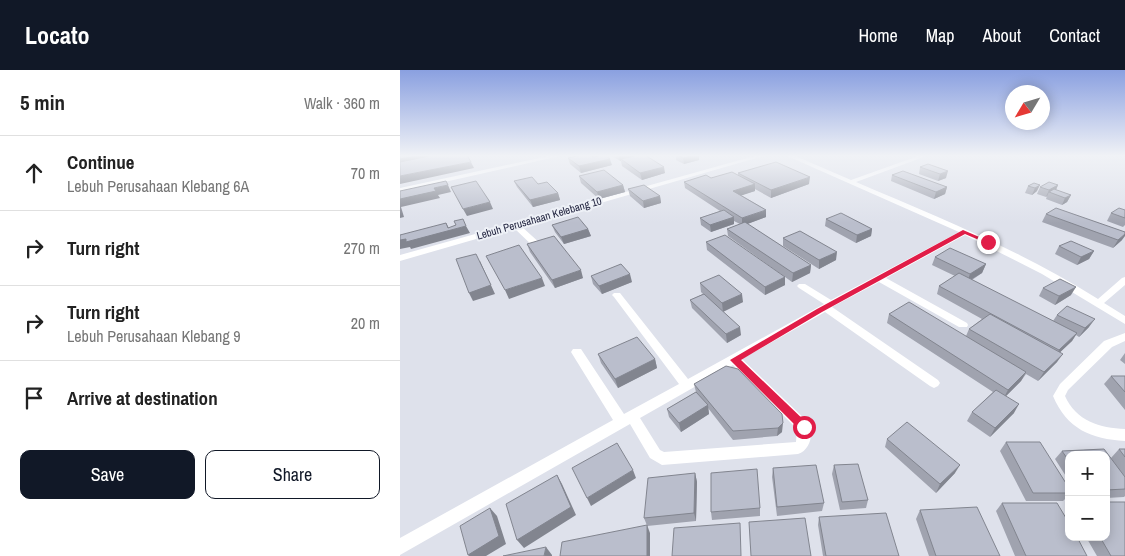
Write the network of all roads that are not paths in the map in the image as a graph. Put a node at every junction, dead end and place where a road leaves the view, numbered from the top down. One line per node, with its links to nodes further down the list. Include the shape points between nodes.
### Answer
1 (457, 178): 6 (street)
2 (685, 178): 7 (street, Lebuh Perusahaan Kelebang 10)
3 (840, 178): 5 (street)
4 (862, 178): 5 (street)
5 (850, 182): 8 (street)
6 (400, 190)
7 (515, 225): 9 (street); 10 (street, Lebuh Perusahaan Kelebang 10)
8 (965, 232): 11 (street); 15 (street)
9 (539, 247)
10 (400, 258)
11 (879, 278): 16 (street); 18 (street)
12 (1125, 280): 15 (street)
13 (802, 286): 16 (street)
14 (618, 295): 23 (street)
15 (1099, 303): 17 (street)
16 (828, 306): 21 (street); 22 (street)
17 (1125, 321)
18 (963, 325)
19 (1125, 337): 25 (street, via 1108,344 1064,386 1059,396 1071,418 1094,430)
20 (577, 352): 24 (street)
21 (735, 360): 23 (street); 24 (street, via 804,427 802,445 798,448 662,459)
22 (934, 383)
23 (687, 386): 24 (street)
24 (628, 420): 26 (street)
25 (1125, 435)
26 (400, 547)

